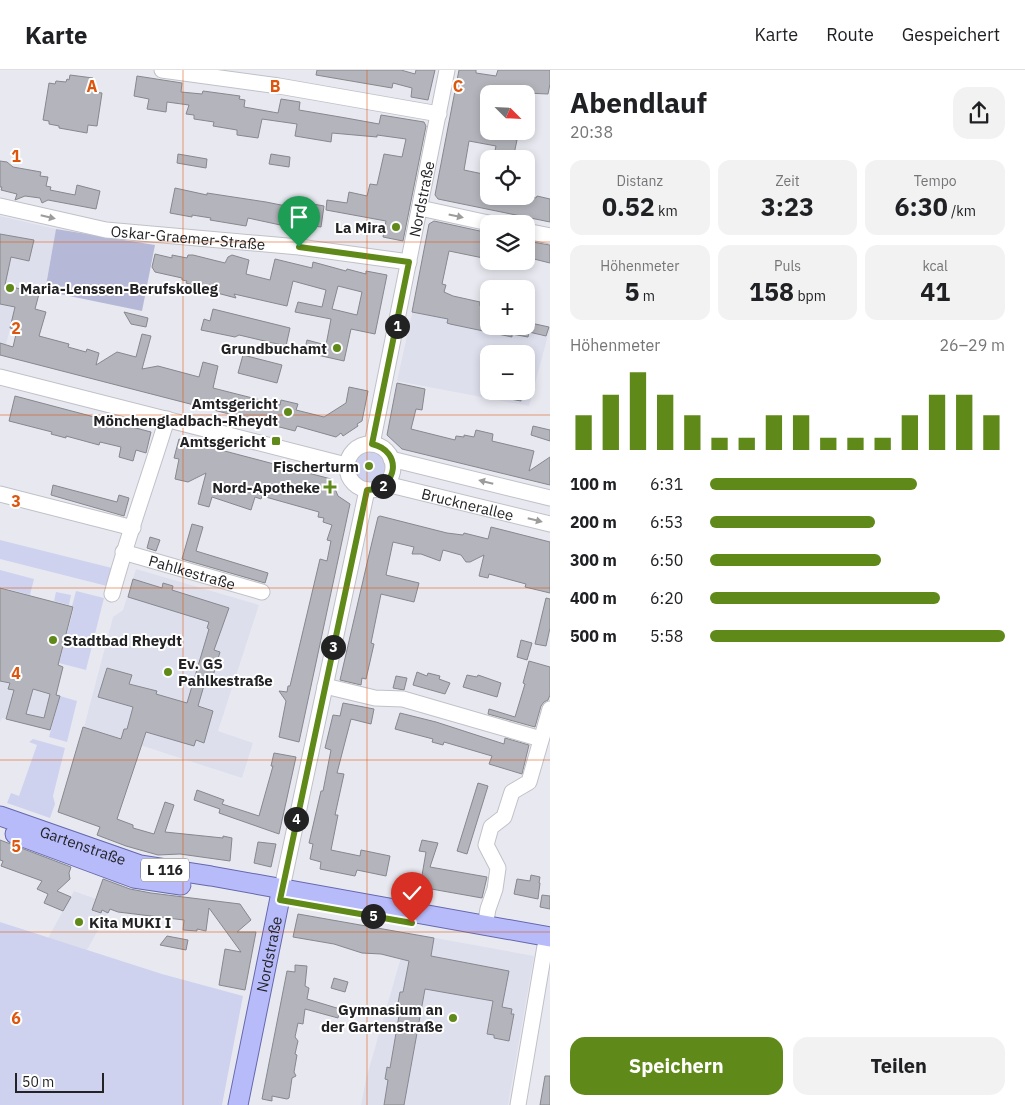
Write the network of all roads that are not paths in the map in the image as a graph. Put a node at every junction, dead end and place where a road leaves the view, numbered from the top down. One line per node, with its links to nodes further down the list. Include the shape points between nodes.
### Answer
1 (162, 70): 3 (street, via 279,86)
2 (447, 70): 3 (street, Nordstraße)
3 (439, 114): 5 (street, Nordstraße)
4 (0, 206): 9 (street, Oskar-Graemer-Straße, one-way to 9, via 106,230 299,247)
5 (420, 208): 6 (street, one-way to 6); 9 (street, Nordstraße)
6 (480, 221)
7 (535, 233): 8 (street)
8 (550, 236)
9 (409, 262): 12 (street, Nordstraße)
10 (0, 377): 11 (street)
11 (167, 419): 14 (street); 20 (street)
12 (372, 444): 13 (street, via 384,449); 14 (street, via 359,446)
13 (391, 459): 15 (street, via 393,471); 18 (street, Brucknerallee, one-way to 13)
14 (346, 465): 16 (street, via 354,484)
15 (386, 484): 16 (street); 19 (street, Brucknerallee, one-way to 19)
16 (367, 490): 24 (street, Nordstraße)
17 (0, 494): 20 (street)
18 (550, 498)
19 (550, 524)
20 (133, 528): 21 (street)
21 (124, 552): 22 (street, Pahlkestraße); 23 (street)
22 (262, 592)
23 (112, 594)
24 (325, 686): 26 (street, via 375,698 403,700); 29 (street, Nordstraße)
25 (550, 709): 26 (street)
26 (541, 740): 30 (street, via 529,782 512,792 504,817 491,827 486,845 498,868 496,890)
27 (0, 816): 29 (main road, Gartenstraße / L 116, via 140,865)
28 (0, 829): 29 (main road, Gartenstraße / L 116, via 134,878)
29 (281, 894): 30 (main road, Gartenstraße / L 116); 31 (main road, Gartenstraße / L 116); 32 (main road, Nordstraße)
30 (485, 926): 31 (main road, Gartenstraße / L 116)
31 (548, 943): 33 (street)
32 (238, 1105)
33 (518, 1105)

